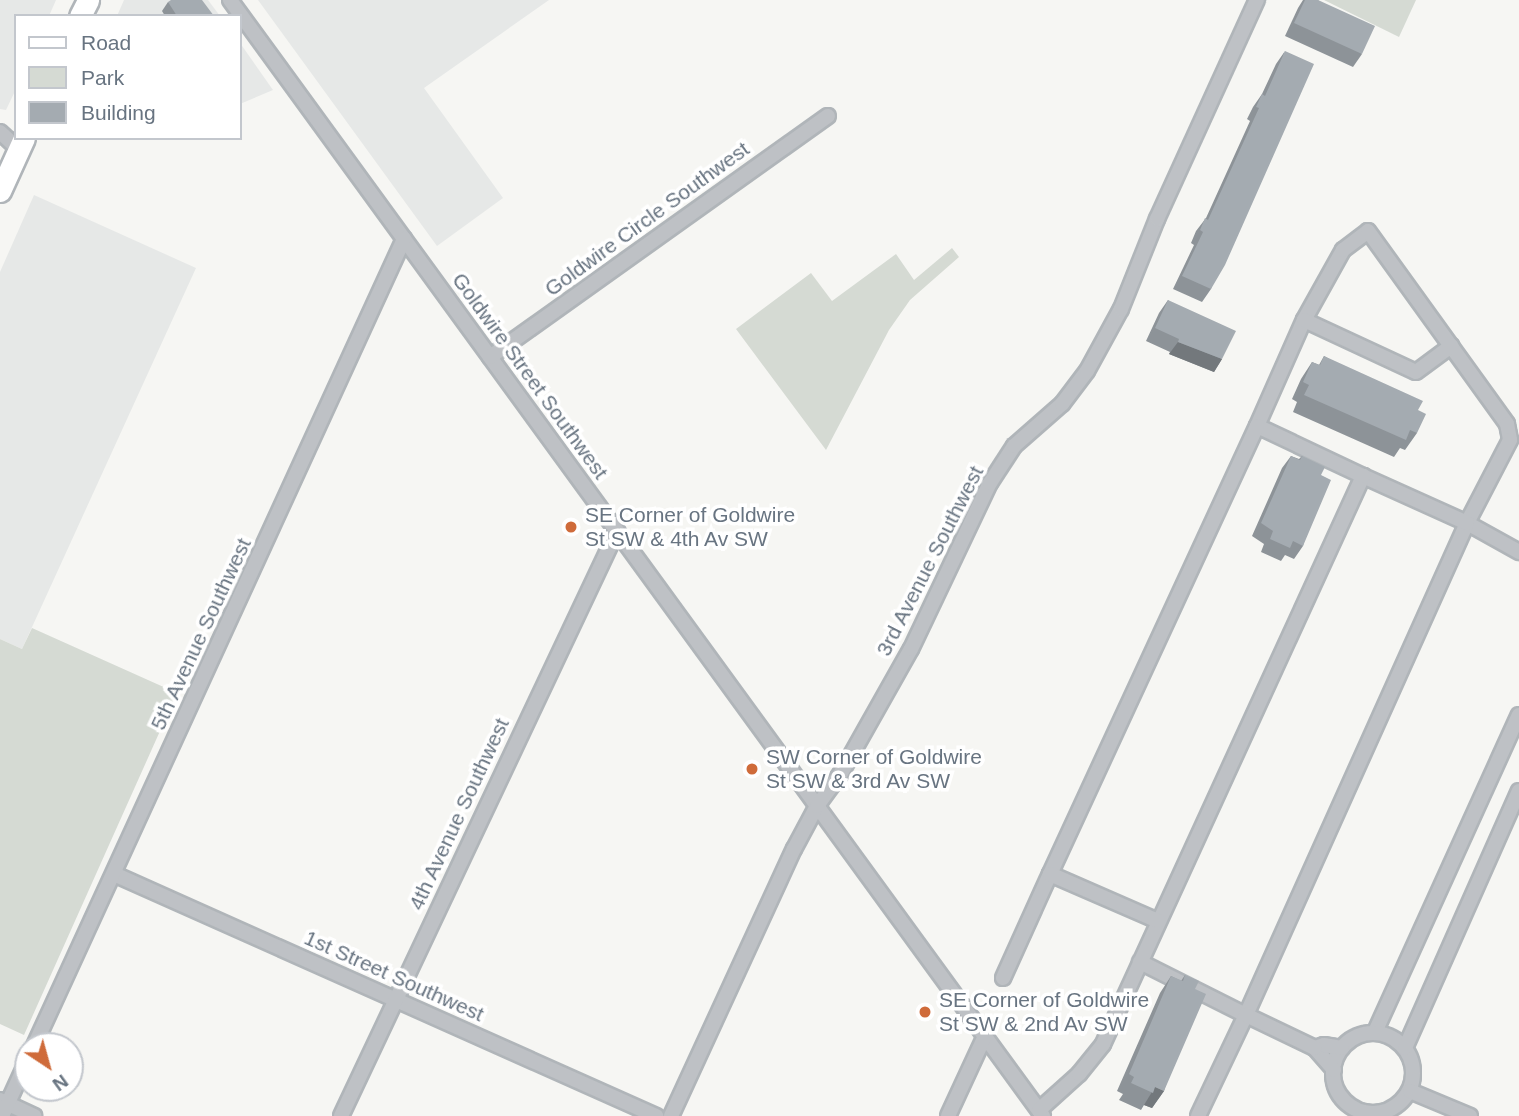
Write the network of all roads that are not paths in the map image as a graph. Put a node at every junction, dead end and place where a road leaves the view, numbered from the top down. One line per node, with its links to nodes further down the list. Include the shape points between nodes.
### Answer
1 (1258, 0): 17 (street, 3rd Avenue Southwest, via 1157,219 1121,309 1087,371 1062,404 1014,446 990,483 911,649 841,773)
2 (242, 16): 6 (street, Goldwire Street Southwest)
3 (828, 116): 9 (street, Goldwire Circle Southwest)
4 (22, 144): 5 (main road)
5 (0, 191)
6 (404, 239): 9 (street, Goldwire Street Southwest); 18 (street, 5th Avenue Southwest)
7 (1304, 320): 8 (street, via 1416,372); 8 (street, via 1343,250 1368,231); 10 (street)
8 (1451, 346): 12 (street, via 1507,424 1510,440)
9 (490, 358): 13 (street, Goldwire Street Southwest)
10 (1257, 426): 11 (street); 19 (street)
11 (1363, 476): 12 (street); 20 (street)
12 (1467, 523): 14 (street); 24 (street)
13 (617, 531): 17 (street, Goldwire Street Southwest); 23 (street, 4th Avenue Southwest)
14 (1519, 552)
15 (1519, 715): 26 (street)
16 (1519, 791): 30 (street)
17 (817, 806): 27 (street, Goldwire Street Southwest); 39 (street, 3rd Avenue Southwest)
18 (114, 874): 23 (street, 1st Street Southwest); 25 (street, 5th Avenue Southwest)
19 (1050, 874): 20 (street); 22 (street)
20 (1158, 921): 21 (street)
21 (1140, 962): 24 (street); 35 (street, via 1103,1044)
22 (1003, 978)
23 (396, 999): 37 (street, 4th Avenue Southwest); 38 (street, 1st Street Southwest)
24 (1246, 1015): 28 (street); 41 (street)
25 (41, 1032)
26 (1375, 1032): 29 (street); 30 (street)
27 (985, 1036): 35 (street, Goldwire Street Southwest); 40 (street)
28 (1315, 1048): 29 (street); 31 (street)
29 (1342, 1048): 31 (street)
30 (1405, 1048): 33 (street, via 1413,1065)
31 (1334, 1070): 33 (street, via 1336,1090 1344,1101 1366,1113 1392,1109)
32 (14, 1086): 34 (street)
33 (1410, 1091): 42 (street)
34 (3, 1107): 36 (street)
35 (1041, 1113)
36 (34, 1116)
37 (341, 1116)
38 (656, 1116)
39 (671, 1116)
40 (948, 1116)
41 (1198, 1116)
42 (1470, 1116)

